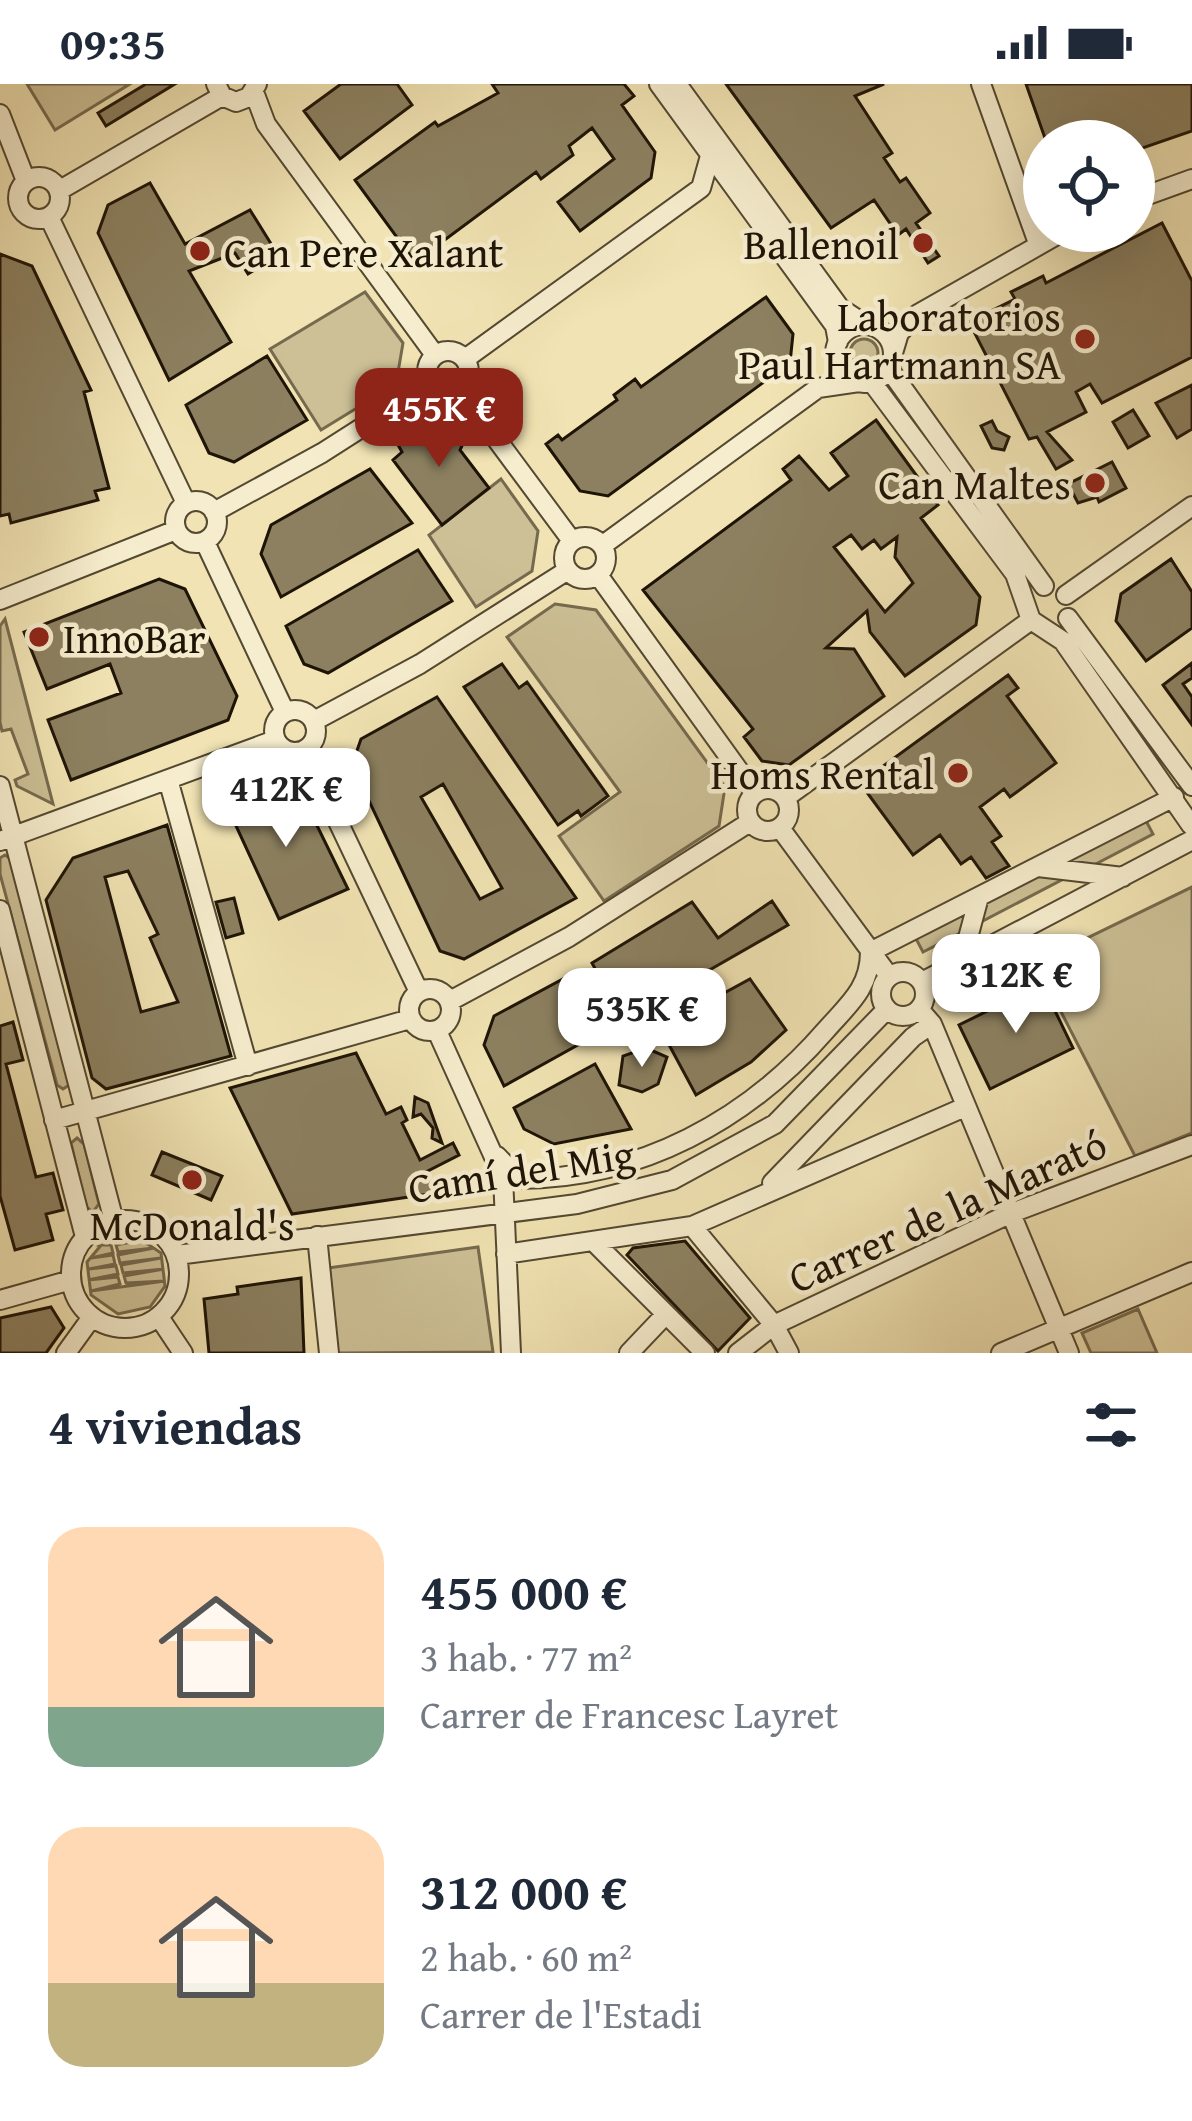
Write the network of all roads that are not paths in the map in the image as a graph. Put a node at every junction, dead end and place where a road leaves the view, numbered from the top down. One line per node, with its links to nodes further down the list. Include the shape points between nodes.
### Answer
1 (659, 84): 7 (street)
2 (677, 84): 19 (street, via 840,308)
3 (981, 84): 14 (street)
4 (256, 88): 5 (street, via 236,102); 21 (street, via 266,124)
5 (219, 90): 12 (street)
6 (0, 115): 9 (street)
7 (710, 156): 10 (street); 11 (street)
8 (1192, 179): 13 (street)
9 (26, 181): 12 (street, via 45,177); 15 (street, via 18,195)
10 (733, 187): 11 (street); 20 (street, via 830,319)
11 (701, 188): 22 (street)
12 (60, 190): 16 (street)
13 (1155, 192)
14 (1023, 201)
15 (22, 210): 16 (street); 17 (street)
16 (49, 218): 27 (street)
17 (0, 219)
18 (1023, 252): 23 (street, via 918,314 895,340)
19 (866, 325): 20 (street); 23 (street, via 883,332)
20 (838, 342): 24 (street, via 838,365)
21 (435, 355): 22 (street, via 451,351); 25 (street)
22 (466, 359): 26 (street, via 470,372)
23 (891, 361): 24 (street); 36 (street)
24 (865, 381): 33 (street, via 818,388); 39 (street, via 1015,574)
25 (430, 384): 26 (street, via 448,394); 29 (street)
26 (460, 390): 31 (street)
27 (186, 503): 29 (street); 30 (street)
28 (1192, 506): 37 (street)
29 (214, 512): 32 (street, via 215,532)
30 (176, 530): 32 (street, via 185,541); 38 (street)
31 (572, 541): 33 (street, via 585,536); 34 (street)
32 (205, 542): 41 (street)
33 (603, 545): 35 (street, via 607,561)
34 (568, 570): 35 (street, via 582,579); 42 (street)
35 (598, 575): 48 (street)
36 (1044, 586): 37 (street); 39 (street)
37 (1066, 595): 40 (street)
38 (0, 600)
39 (1030, 610): 40 (street); 50 (street)
40 (1059, 623): 47 (street); 49 (street)
41 (285, 712): 42 (street, via 302,710); 43 (street)
42 (314, 721): 44 (street, via 316,735)
43 (275, 740): 44 (street, via 291,752); 45 (street)
44 (304, 750): 65 (street)
45 (170, 782): 55 (street); 71 (street)
46 (0, 786): 55 (street)
47 (1192, 786)
48 (755, 793): 50 (street, via 774,790); 52 (street, via 746,807)
49 (1174, 797): 51 (street); 56 (street)
50 (785, 798): 53 (street, via 789,814)
51 (1191, 822): 54 (street)
52 (750, 823): 53 (street); 66 (street)
53 (780, 828): 60 (street)
54 (1192, 837): 57 (street)
55 (7, 839): 73 (street)
56 (1035, 867): 57 (street); 58 (street)
57 (1123, 877): 61 (street)
58 (980, 897): 60 (street); 61 (street)
59 (0, 910): 62 (street)
60 (871, 952): 63 (street); 76 (street, Camí del Mig, via 856,998 780,1078 724,1121 644,1157 553,1177 519,1179)
61 (962, 960): 64 (street)
62 (8, 973): 74 (street)
63 (889, 976): 64 (street, via 907,972); 67 (street, via 881,994)
64 (922, 982): 68 (street)
65 (419, 992): 66 (street, via 436,990); 69 (street)
66 (450, 1001): 70 (street, via 449,1022)
67 (887, 1009): 68 (street); 78 (street, Camí del Mig, via 797,1106 716,1160 639,1191)
68 (926, 1017): 72 (street); 77 (street)
69 (410, 1019): 70 (street); 71 (street)
70 (437, 1030): 76 (street)
71 (248, 1066): 73 (street)
72 (965, 1107): 77 (street, Camí del Mig); 79 (street)
73 (82, 1113): 74 (street); 80 (street)
74 (54, 1120): 83 (street)
75 (1192, 1144): 79 (street, Carrer de la Marató)
76 (497, 1156): 78 (street)
77 (760, 1195): 81 (street, Camí del Mig)
78 (506, 1212): 82 (street, Camí del Mig); 86 (street)
79 (1009, 1214): 93 (street, Carrer de la Marató); 94 (street)
80 (114, 1221): 83 (street); 85 (street, via 145,1223)
81 (692, 1226): 84 (street, Camí del Mig); 93 (street)
82 (317, 1236): 85 (street, Camí del Mig); 97 (street)
83 (85, 1237): 88 (street)
84 (596, 1244): 86 (street, Camí del Mig); 90 (street)
85 (176, 1255): 92 (street, via 177,1291)
86 (506, 1255): 98 (street)
87 (1192, 1272): 94 (street)
88 (71, 1280): 89 (street); 91 (street)
89 (0, 1300)
90 (666, 1314): 99 (street); 100 (street)
91 (92, 1317): 92 (street, via 133,1328); 95 (street)
92 (159, 1317): 96 (street)
93 (774, 1324): 101 (street, Carrer de la Marató); 102 (street)
94 (1055, 1326): 103 (street); 104 (street)
95 (66, 1353)
96 (183, 1353)
97 (328, 1353)
98 (512, 1353)
99 (629, 1353)
100 (705, 1353)
101 (738, 1353)
102 (789, 1353)
103 (1000, 1353)
104 (1069, 1353)

